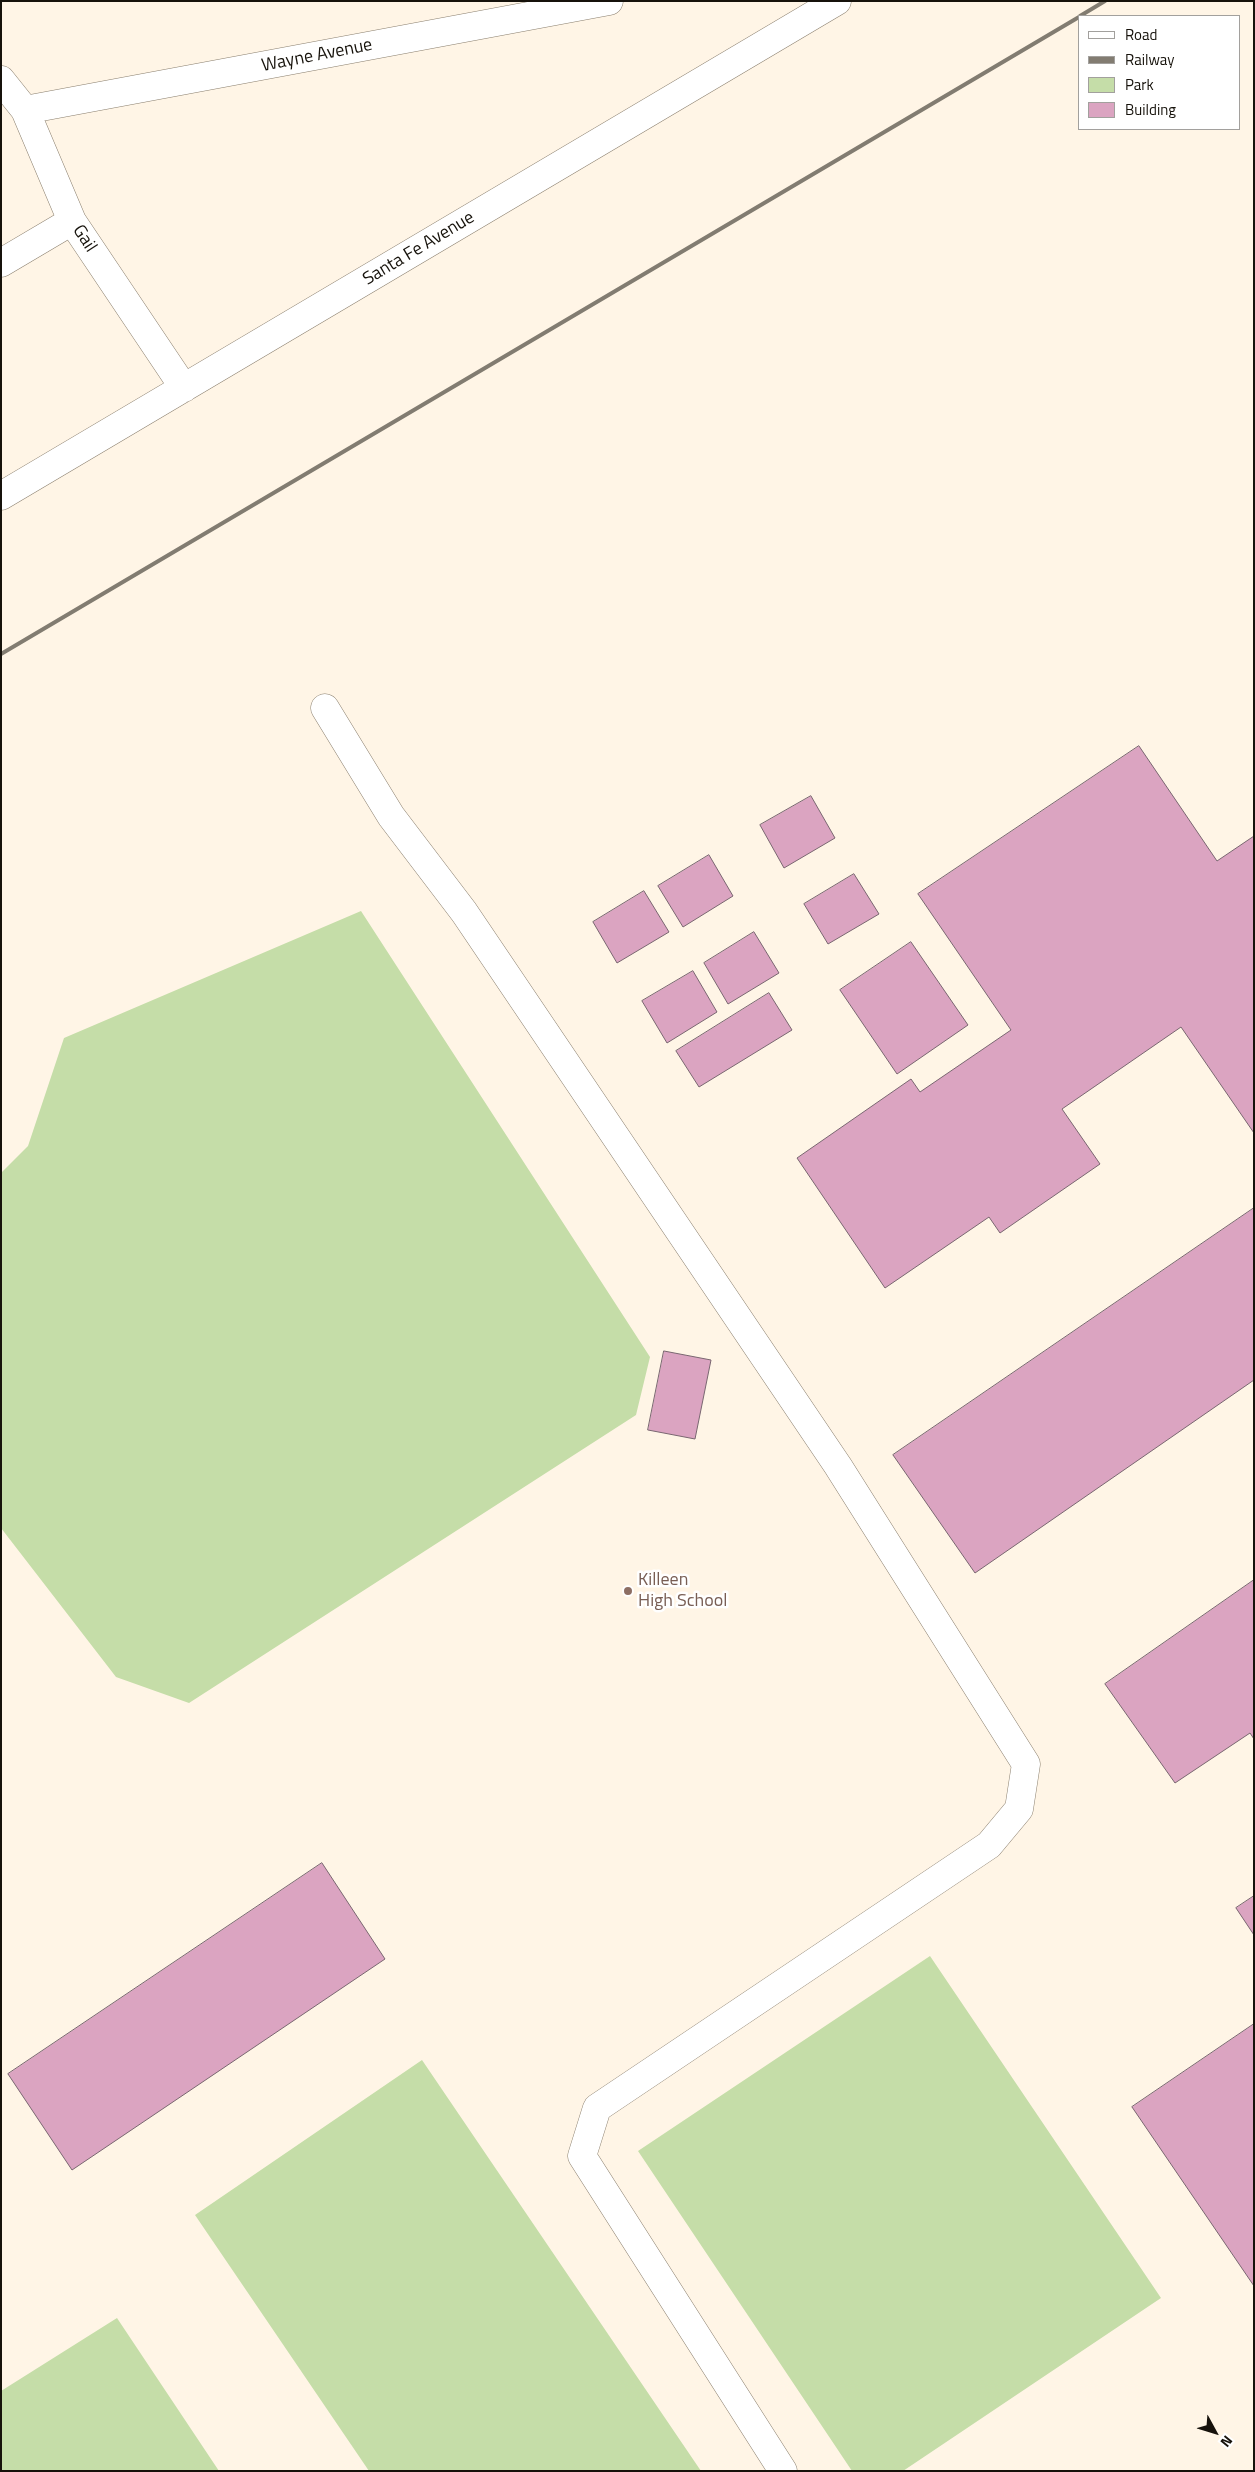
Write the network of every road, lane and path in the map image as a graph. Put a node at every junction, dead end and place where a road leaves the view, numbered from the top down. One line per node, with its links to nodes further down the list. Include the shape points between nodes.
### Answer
1 (610, 1): 4 (street, Wayne Avenue)
2 (837, 1): 7 (street, Santa Fe Avenue)
3 (1, 80): 4 (street, Gail)
4 (25, 110): 5 (street, Gail)
5 (72, 221): 6 (street); 7 (street, Gail)
6 (1, 263)
7 (184, 388): 8 (street, Santa Fe Avenue)
8 (1, 496)
9 (325, 708): 10 (street, via 391,816 464,912 838,1466 1026,1764 1018,1809 988,1845 597,2108 582,2156)
10 (784, 2471)

